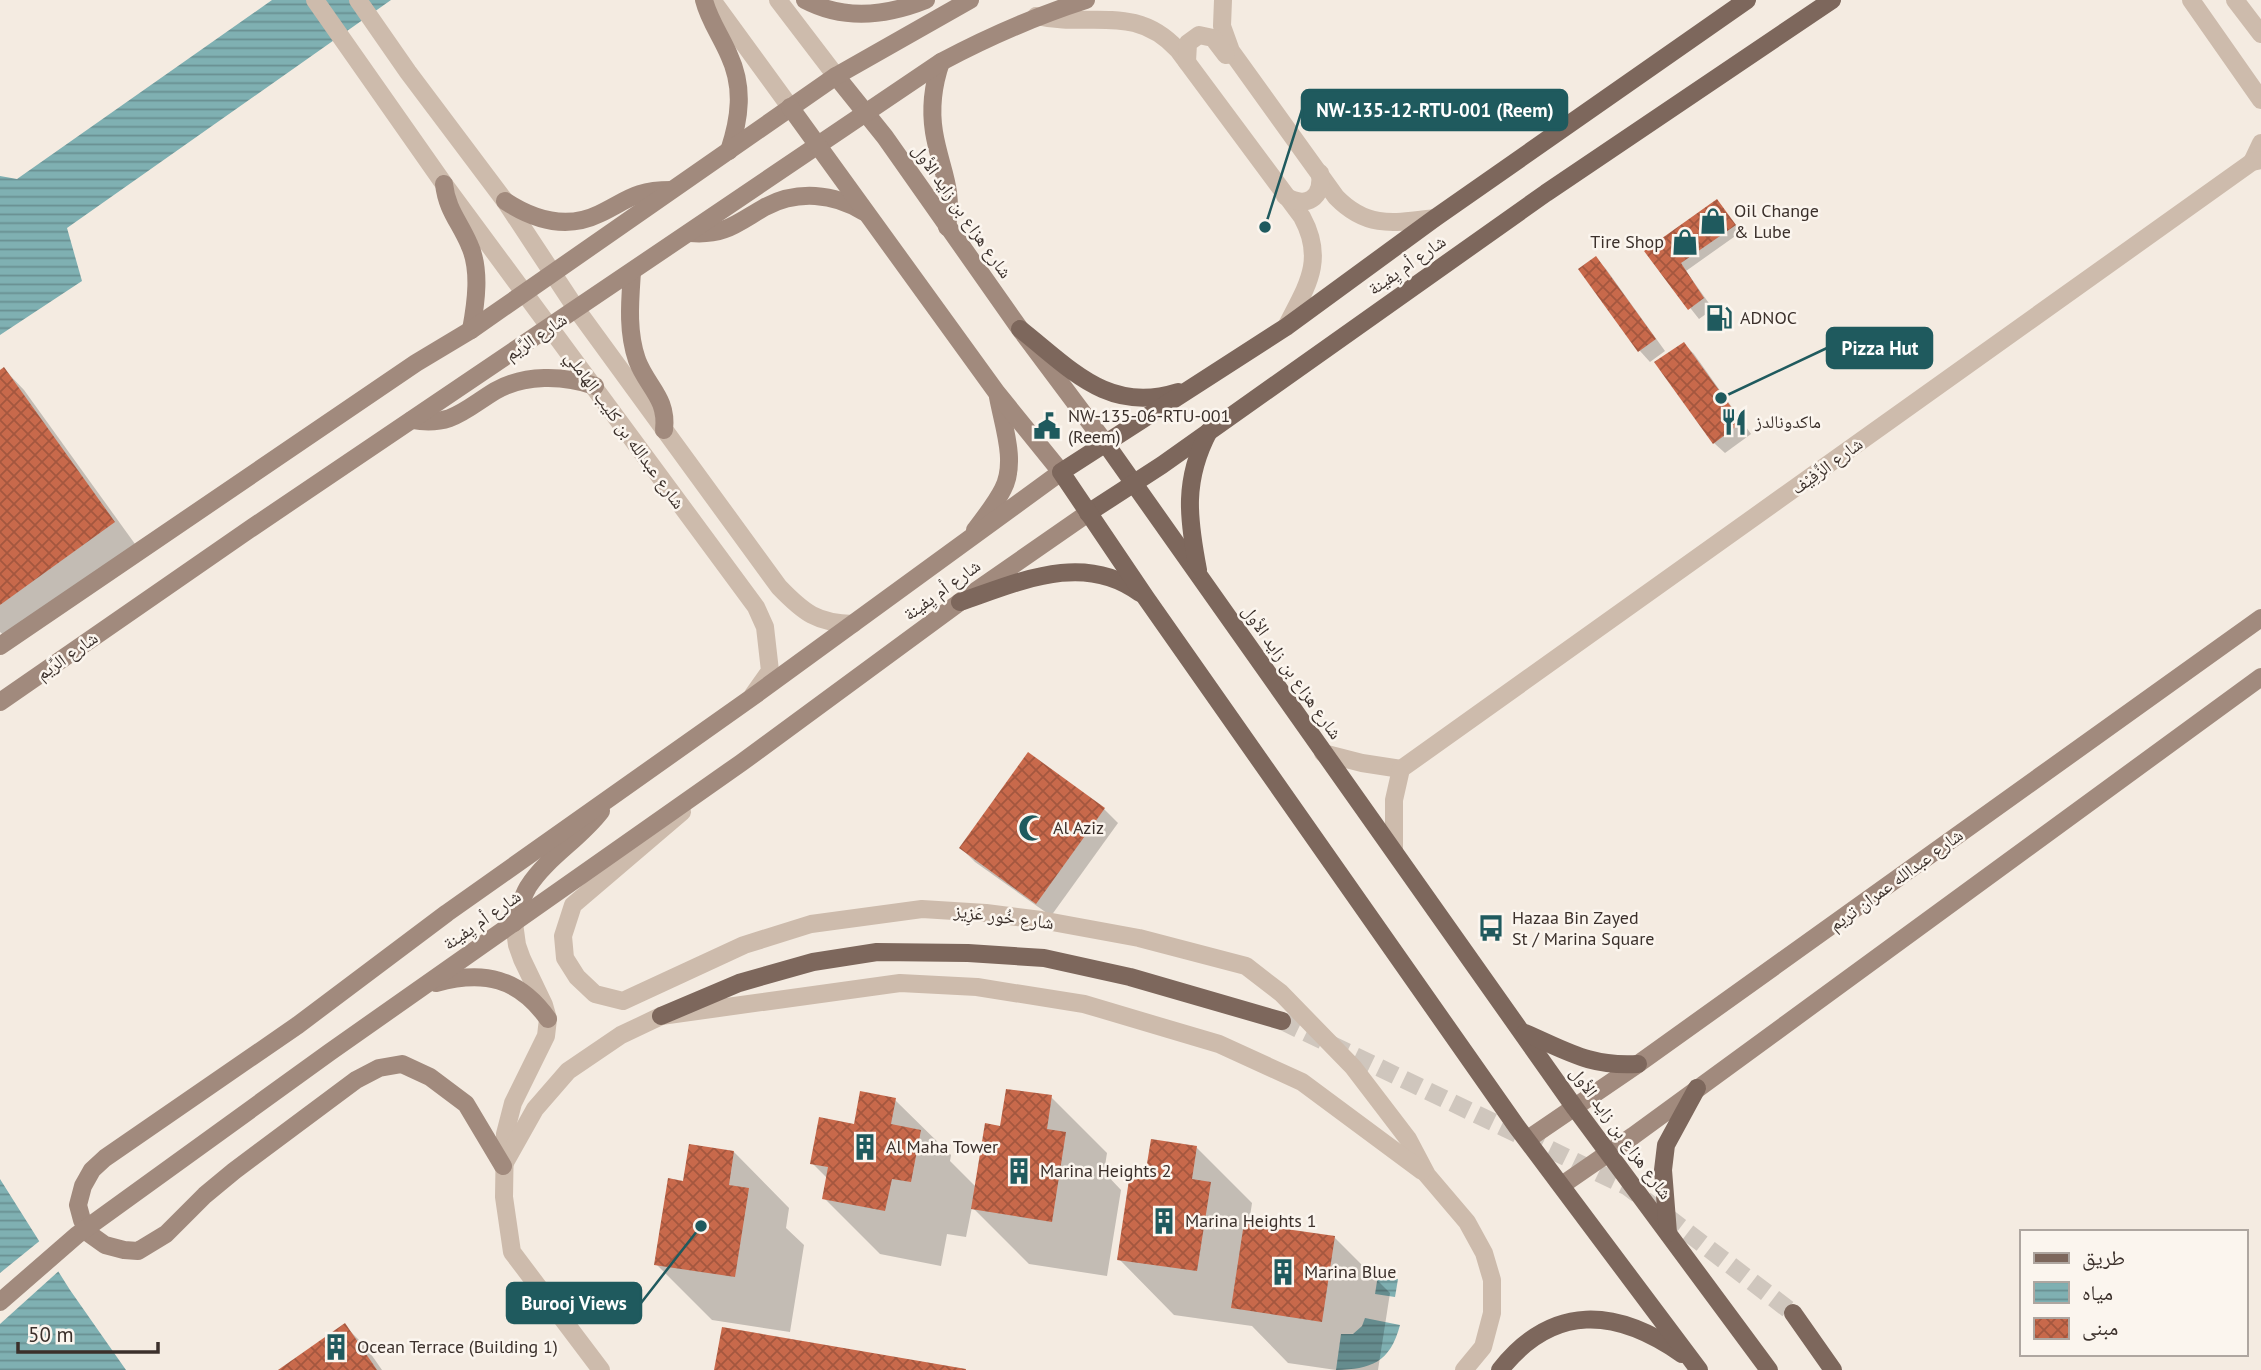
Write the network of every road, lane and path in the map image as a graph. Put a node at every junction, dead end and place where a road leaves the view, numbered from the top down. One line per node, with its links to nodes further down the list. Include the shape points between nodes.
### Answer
1 (315, 0): 29 (street, شارع عبدالله بن كليب الهاملي)
2 (358, 0): 32 (street, شارع عبدالله بن كليب الهاملي)
3 (704, 0): 26 (main road, via 729,55 739,92)
4 (712, 0): 22 (street)
5 (778, 0): 19 (street, شارع هزاع بن زايد الأول)
6 (805, 0): 7 (main road, via 833,11 881,15)
7 (926, 0)
8 (970, 0): 19 (main road)
9 (1086, 0): 15 (main road, شارع الرِّيم)
10 (1223, 0): 20 (street, via 1225,39)
11 (1747, 0): 34 (main road, شارع أم يِفينة)
12 (1832, 0): 49 (main road, شارع أم يِفينة, via 1546,193)
13 (2191, 0): 21 (street)
14 (2235, 0): 16 (street)
15 (1036, 16): 17 (main road, شارع الرِّيم); 18 (street, via 1133,21 1161,34)
16 (2261, 34)
17 (941, 62): 23 (main road, شارع الرِّيم); 35 (main road, via 932,116 950,193)
18 (1187, 62): 20 (street, via 1188,44 1206,35 1244,81); 31 (street)
19 (836, 76): 22 (main road); 23 (main road, شارع هزاع بن زايد الأول)
20 (1261, 93): 28 (street)
21 (2261, 100)
22 (790, 107): 25 (main road); 26 (main road)
23 (866, 113): 25 (main road, شارع الرِّيم); 35 (main road, شارع هزاع بن زايد الأول)
24 (2261, 143): 27 (street, شارع الزَّفِيْف)
25 (818, 145): 33 (main road); 36 (main road, شارع الرِّيم)
26 (729, 151): 30 (main road)
27 (2256, 161): 69 (street, شارع الزَّفِيْف)
28 (1320, 173): 31 (street, via 1316,195 1307,201 1295,202); 34 (street, via 1336,197 1359,216 1379,222)
29 (444, 184): 39 (street, شارع عبدالله بن كليب الهاملي); 44 (main road, via 446,200 472,253 476,295)
30 (671, 190): 32 (main road, via 642,192 573,222 546,221); 38 (main road)
31 (1285, 196): 41 (street, via 1302,217 1314,249 1308,283)
32 (505, 201): 38 (street, شارع عبدالله بن كليب الهاملي)
33 (870, 216): 36 (main road, via 851,204 805,195 767,206 718,233); 47 (main road)
34 (1435, 218): 41 (main road, شارع أم يِفينة)
35 (947, 227): 43 (main road, شارع هزاع بن زايد الأول)
36 (690, 233): 37 (main road, شارع الرِّيم)
37 (632, 272): 40 (main road, شارع الرِّيم); 50 (main road, via 629,321 634,348 662,400)
38 (552, 274): 39 (main road); 40 (street, شارع عبدالله بن كليب الهاملي)
39 (524, 294): 42 (street, شارع عبدالله بن كليب الهاملي); 44 (main road)
40 (577, 310): 42 (main road, شارع الرِّيم); 50 (street, شارع عبدالله بن كليب الهاملي)
41 (1286, 327): 45 (main road, شارع أم يِفينة)
42 (549, 328): 46 (street, شارع عبدالله بن كليب الهاملي); 48 (main road, شارع الرِّيم)
43 (1020, 329): 45 (main road, via 1083,378 1116,395 1158,398); 51 (main road, شارع هزاع بن زايد الأول)
44 (471, 330): 63 (main road, via 405,370)
45 (1198, 385): 51 (main road, شارع أم يِفينة)
46 (595, 386): 48 (main road, via 563,378 518,382 451,419); 58 (street, شارع عبدالله بن كليب الهاملي)
47 (997, 393): 52 (main road); 55 (main road, via 1008,453 1007,479)
48 (412, 420): 66 (main road, شارع الرِّيم)
49 (1211, 429): 53 (main road, شارع أم يِفينة); 57 (main road, via 1197,458 1190,490 1191,532)
50 (664, 430): 56 (street, شارع عبدالله بن كليب الهاملي)
51 (1106, 444): 52 (main road, شارع أم يِفينة); 53 (main road, شارع هزاع بن زايد الأول)
52 (1061, 472): 54 (main road); 55 (main road, شارع أم يِفينة)
53 (1135, 484): 54 (main road, شارع أم يِفينة); 57 (main road, شارع هزاع بن زايد الأول)
54 (1088, 513): 59 (main road); 60 (main road, شارع أم يِفينة)
55 (965, 544): 62 (main road, شارع أم يِفينة)
56 (771, 576): 58 (street, via 758,588); 62 (street, شارع عبدالله بن كليب الهاملي, via 808,613 829,623)
57 (1200, 577): 67 (main road, شارع هزاع بن زايد الأول)
58 (742, 590): 65 (street, شارع عبدالله بن كليب الهاملي, via 765,628 770,671)
59 (1146, 598): 60 (main road, via 1105,576 1075,571 1047,573); 81 (main road)
60 (960, 601): 68 (main road, شارع أم يِفينة)
61 (2261, 618): 78 (main road, شارع عبدالله عمران تريم)
62 (853, 624): 65 (main road, شارع أم يِفينة)
63 (0, 646)
64 (2261, 677): 79 (main road)
65 (751, 698): 70 (main road, شارع أم يِفينة)
66 (0, 702)
67 (1323, 753): 69 (street); 71 (main road, شارع هزاع بن زايد الأول)
68 (741, 763): 72 (main road, شارع أم يِفينة); 84 (street, شارع خُور عَزِيز, via 573,905 563,936 565,958 594,994 623,1001 744,946 811,924 922,909 986,913 1139,938 1246,966 1281,993 1353,1067 1408,1139)
69 (1401, 769): 71 (street, via 1394,800)
70 (610, 797): 72 (main road, via 588,827 527,887); 83 (main road, شارع أم يِفينة, via 298,1025 105,1158 92,1170 78,1205 91,1235 105,1245 138,1251 166,1234 227,1176 356,1080 379,1068 402,1064 430,1077 466,1104)
71 (1394, 849): 77 (main road, شارع هزاع بن زايد الأول)
72 (514, 923): 73 (main road, شارع أم يِفينة); 75 (street, via 517,945)
73 (423, 987): 75 (main road, via 457,978 491,978 524,992); 87 (main road, شارع أم يِفينة, via 77,1234)
74 (661, 1016): 76 (main road, via 739,983 813,962 877,952 1044,958 1130,976); 83 (street, via 621,1035 568,1071 535,1109); 84 (street, via 900,983 977,987 1084,1004 1219,1044 1302,1082)
75 (548, 1019): 83 (street, via 546,1037 508,1118)
76 (1282, 1021)
77 (1524, 1033): 78 (main road, via 1589,1061); 80 (main road, شارع هزاع بن زايد الأول)
78 (1638, 1064): 80 (main road, شارع عبدالله عمران تريم)
79 (1697, 1088): 82 (main road); 86 (main road, via 1666,1145 1663,1170)
80 (1575, 1108): 81 (main road, شارع عبدالله عمران تريم); 82 (main road, شارع هزاع بن زايد الأول)
81 (1528, 1139): 85 (main road)
82 (1609, 1153): 85 (main road); 86 (main road, شارع هزاع بن زايد الأول)
83 (503, 1166): 90 (street, via 512,1252)
84 (1427, 1175): 91 (street, شارع خُور عَزِيز, via 1467,1222 1484,1252 1492,1280 1492,1313 1483,1347)
85 (1562, 1185): 89 (main road)
86 (1668, 1233): 93 (main road, شارع هزاع بن زايد الأول)
87 (0, 1302)
88 (1793, 1313): 94 (main road)
89 (1695, 1365): 92 (main road, via 1648,1335 1587,1318 1548,1329 1518,1350)
90 (601, 1370)
91 (1464, 1370)
92 (1500, 1370)
93 (1769, 1370)
94 (1833, 1370)

